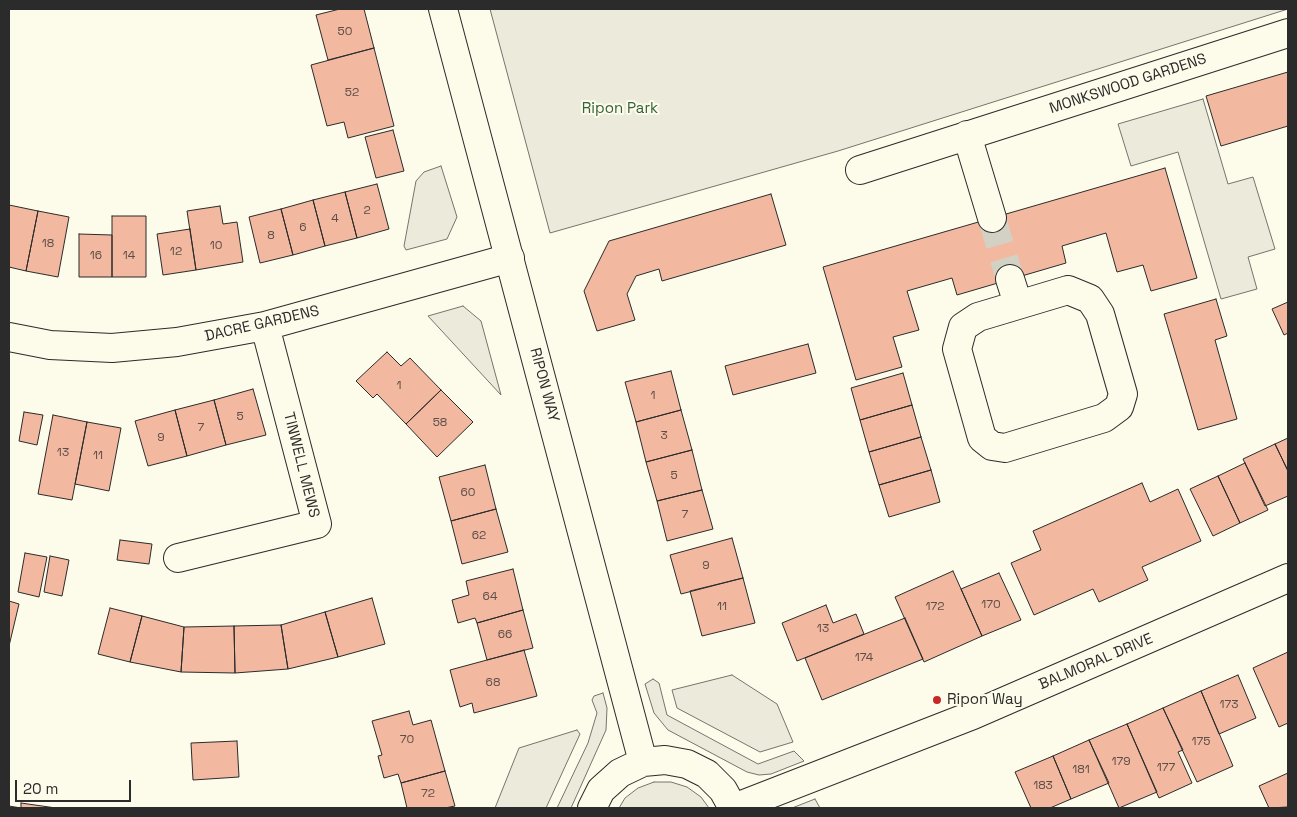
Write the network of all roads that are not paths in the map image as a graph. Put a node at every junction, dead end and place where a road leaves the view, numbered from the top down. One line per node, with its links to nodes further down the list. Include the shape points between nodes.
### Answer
1 (443, 9): 6 (street, RIPON WAY)
2 (1288, 33): 3 (street, MONKSWOOD GARDENS)
3 (967, 135): 4 (street, MONKSWOOD GARDENS); 5 (street)
4 (860, 170)
5 (992, 218)
6 (510, 258): 8 (street, DACRE GARDENS); 12 (street, RIPON WAY)
7 (1014, 291): 7 (street, via 963,326 957,349 982,438 992,446 1005,448 1104,418 1119,407 1123,394 1100,314 1090,299 1068,290)
8 (264, 326): 9 (street, DACRE GARDENS, via 177,342 112,348 50,345); 10 (street, TINWELL MEWS, via 317,524)
9 (9, 336)
10 (178, 558)
11 (1288, 578): 14 (street, BALMORAL DRIVE, via 974,715)
12 (643, 762): 13 (street, via 620,772 601,790); 14 (street, via 665,760 687,764 707,774)
13 (592, 808)
14 (734, 808)

